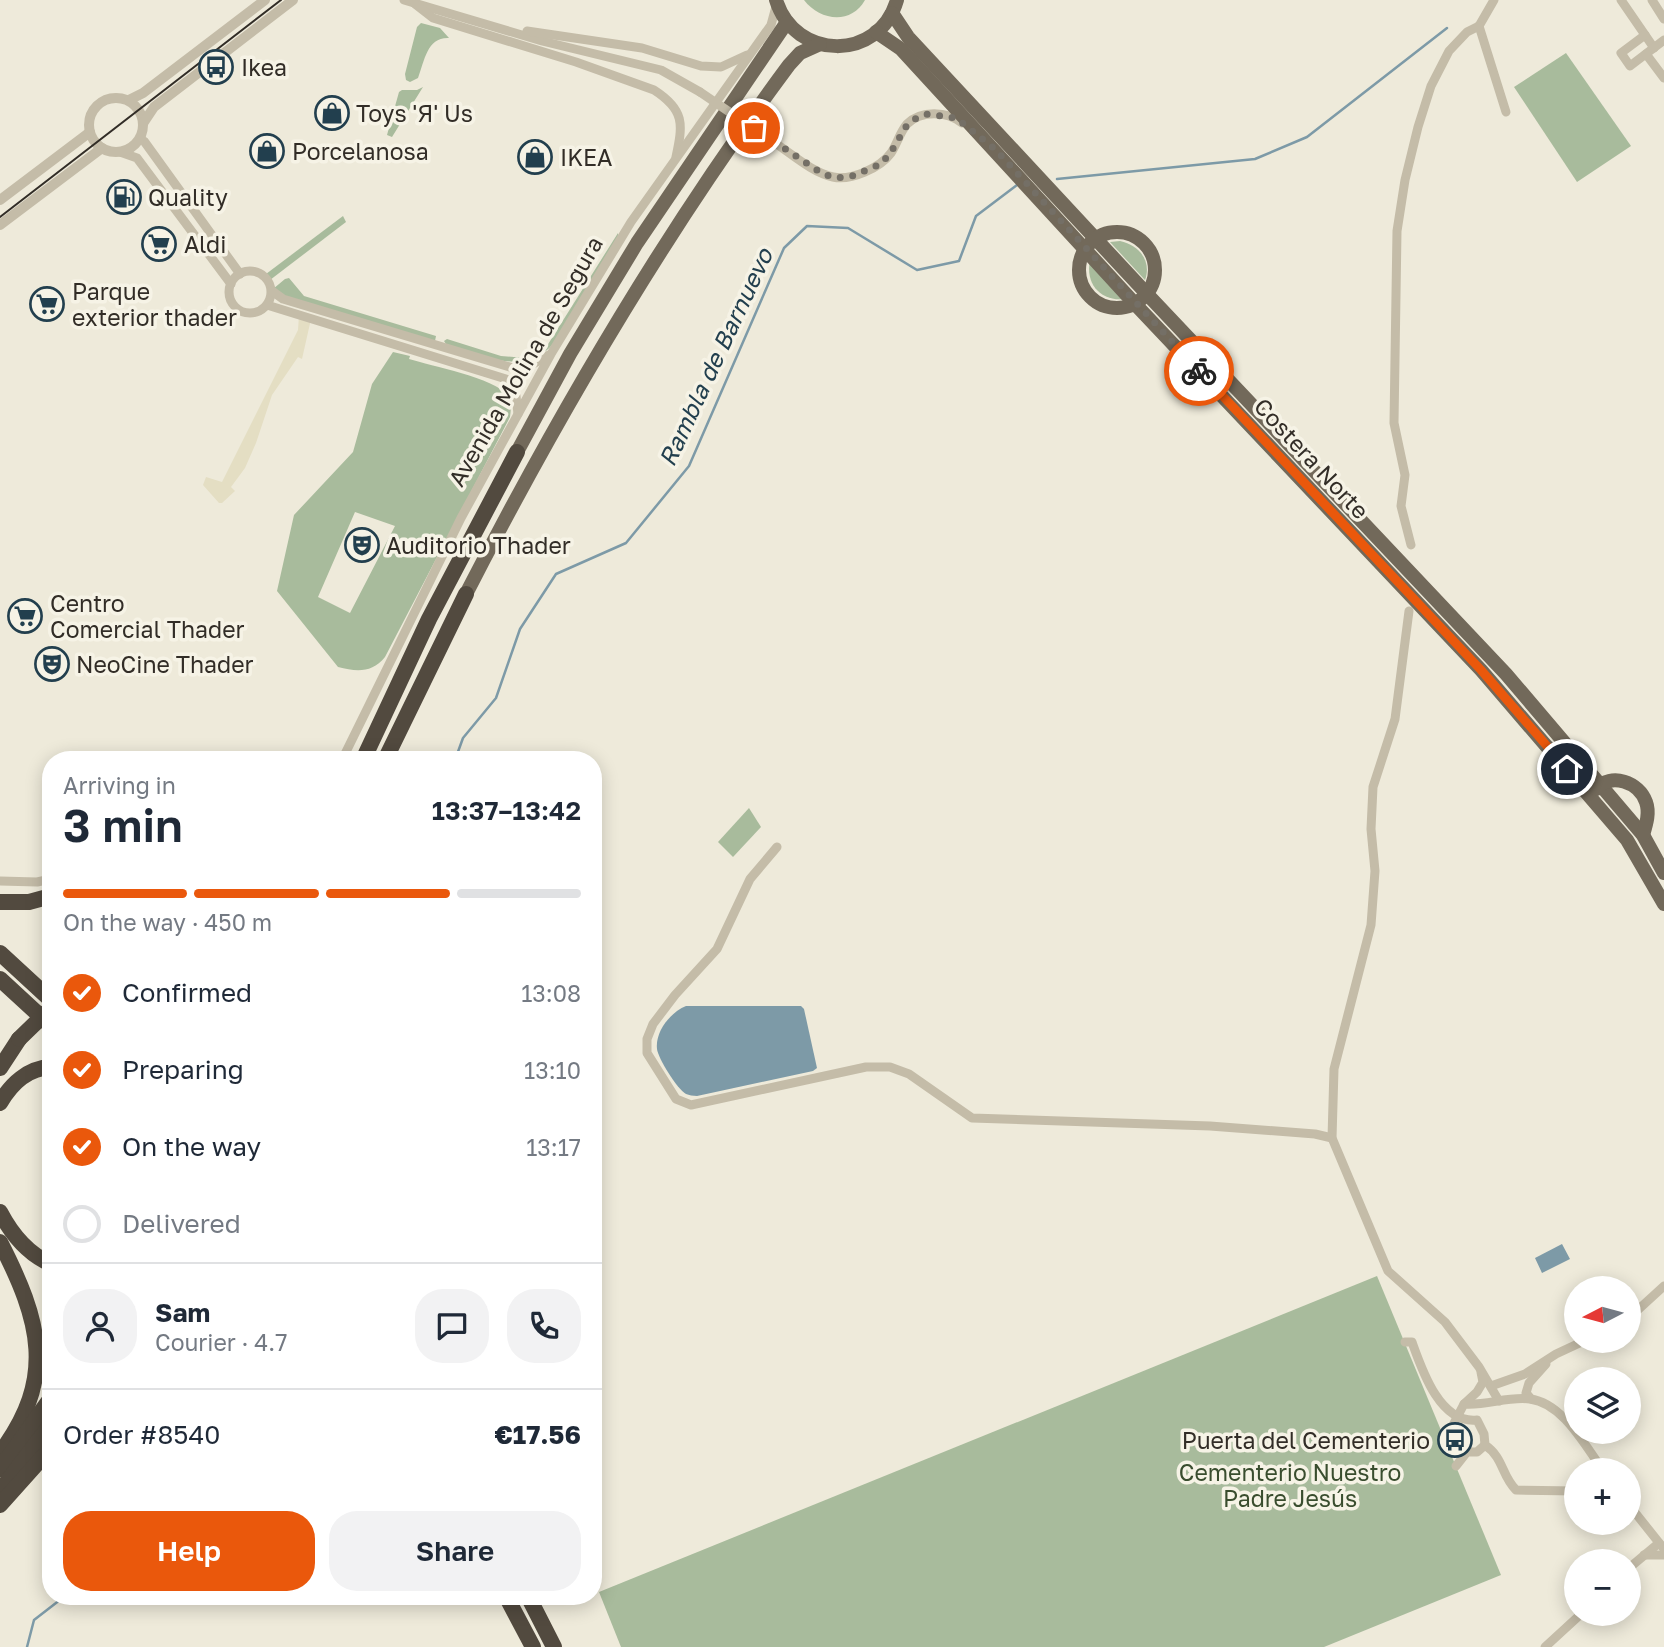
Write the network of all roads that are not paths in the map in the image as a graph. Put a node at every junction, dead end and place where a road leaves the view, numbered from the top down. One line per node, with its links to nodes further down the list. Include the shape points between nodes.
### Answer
1 (265, 0): 21 (street)
2 (293, 0): 23 (street, via 154,107)
3 (404, 0): 8 (street)
4 (1494, 0): 13 (street)
5 (1621, 0): 15 (street)
6 (1652, 0): 11 (street)
7 (776, 2): 12 (main road); 19 (street, Avenida Molina de Segura, via 771,25)
8 (415, 4): 10 (street); 29 (street, via 433,18 654,90 679,114 682,132)
9 (894, 6): 14 (main road); 32 (main road, Costera Norte, via 908,37)
10 (461, 18): 19 (street, via 642,48 701,66 721,67); 27 (street, bridge, via 661,70 836,178 881,164 907,125 928,114 956,118)
11 (1664, 19)
12 (787, 22): 17 (main road); 40 (main road, Avenida Molina de Segura, via 637,243)
13 (1479, 26): 22 (street); 41 (street, via 1466,32 1449,51 1431,86 1408,167 1397,231 1394,423 1405,475 1401,506)
14 (876, 32): 17 (main road, via 849,45); 27 (main road, Costera Norte, via 901,49)
15 (1645, 35): 18 (street); 18 (street, via 1621,53 1630,66)
16 (1664, 40): 18 (street)
17 (820, 44): 42 (main road, via 800,53 789,65 675,232 532,469)
18 (1650, 51): 20 (street)
19 (752, 52): 29 (street, Avenida Molina de Segura)
20 (1664, 78)
21 (130, 100): 23 (street); 24 (street, via 103,100 90,115)
22 (1506, 112)
23 (144, 122): 25 (street)
24 (90, 132): 26 (street); 30 (street)
25 (140, 140): 28 (street); 33 (street)
26 (102, 148): 28 (street); 31 (street)
27 (995, 149): 32 (main road, Costera Norte)
28 (120, 152): 34 (street, via 137,158)
29 (675, 161): 38 (street, Avenida Molina de Segura, via 631,222)
30 (0, 200)
31 (0, 225)
32 (1091, 244): 36 (main road, Costera Norte); 36 (main road, via 1080,260 1079,273 1089,296 1111,308 1124,308); 36 (main road, via 1108,233 1121,233 1145,244 1155,269 1153,282)
33 (240, 274): 34 (street); 35 (street, via 261,273)
34 (231, 284): 37 (street, via 230,299 241,311 255,313)
35 (272, 291): 37 (street); 38 (street, via 283,299 513,368)
36 (1141, 299): 50 (main road, Costera Norte, via 1506,674); 51 (main road, Costera Norte)
37 (267, 305): 39 (street, via 506,379 516,396)
38 (551, 354): 39 (street, Avenida Molina de Segura)
39 (518, 414): 45 (street, Avenida Molina de Segura, via 461,518)
40 (517, 452): 44 (highway)
41 (1411, 545)
42 (466, 594): 48 (highway); 49 (highway)
43 (1409, 611): 70 (street, via 1395,719 1373,787 1373,904 1364,958 1334,1069)
44 (429, 619): 46 (highway, via 386,688); 47 (highway)
45 (346, 751)
46 (356, 751)
47 (367, 751)
48 (394, 751)
49 (394, 751)
50 (1600, 784): 51 (main road); 52 (main road, Costera Norte); 52 (main road, via 1619,780 1640,792 1648,810)
51 (1590, 795): 59 (main road, Costera Norte, via 1627,840)
52 (1643, 835): 54 (main road, Costera Norte)
53 (777, 847): 70 (street, via 750,879 717,949 653,1024 648,1053 676,1099 691,1105 866,1068 890,1067 909,1074 972,1118 1210,1126)
54 (1664, 873)
55 (0, 881): 56 (street)
56 (42, 881)
57 (42, 898): 58 (highway)
58 (0, 902)
59 (1664, 904)
60 (0, 945): 63 (highway)
61 (0, 953): 64 (highway)
62 (0, 979): 66 (highway)
63 (42, 982)
64 (42, 992)
65 (42, 1017): 67 (highway, bridge, via 19,1039)
66 (42, 1018)
67 (0, 1068)
68 (42, 1069): 69 (highway, via 19,1079)
69 (0, 1103)
70 (1332, 1138): 81 (street, via 1388,1271 1445,1322)
71 (0, 1212): 74 (highway, via 20,1241)
72 (0, 1242): 76 (highway)
73 (0, 1255): 76 (highway)
74 (42, 1259)
75 (1664, 1286): 77 (street)
76 (26, 1296): 94 (highway, via 35,1333 35,1382 26,1412)
77 (1642, 1306)
78 (1405, 1342): 88 (street, via 1412,1342 1438,1399)
79 (1564, 1350): 80 (street)
80 (1556, 1353): 82 (street, via 1525,1374); 83 (street, via 1529,1383 1526,1393)
81 (1479, 1367): 82 (street); 86 (street, via 1483,1382)
82 (1491, 1386): 84 (street)
83 (1531, 1399): 84 (street); 95 (street, via 1554,1409)
84 (1499, 1401): 85 (street)
85 (1486, 1404): 86 (street); 89 (street)
86 (1464, 1405): 88 (street)
87 (42, 1411): 97 (highway)
88 (1457, 1417): 89 (street); 93 (street, via 1452,1427)
89 (1478, 1420): 92 (street)
90 (42, 1442): 98 (highway)
91 (42, 1444): 100 (highway)
92 (1485, 1445): 93 (street); 99 (street, via 1496,1452 1516,1490)
93 (1466, 1452): 96 (street)
94 (0, 1453)
95 (1594, 1458)
96 (1457, 1466)
97 (0, 1469)
98 (0, 1491)
99 (1564, 1491)
100 (0, 1504)
101 (1641, 1520): 102 (street)
102 (1661, 1546): 103 (street)
103 (1644, 1555): 104 (street); 105 (street)
104 (1664, 1555)
105 (1641, 1558)
106 (511, 1605): 110 (highway)
107 (533, 1605): 111 (highway)
108 (533, 1605): 112 (highway)
109 (1568, 1626): 113 (street)
110 (533, 1647)
111 (554, 1647)
112 (561, 1647)
113 (1545, 1647)

